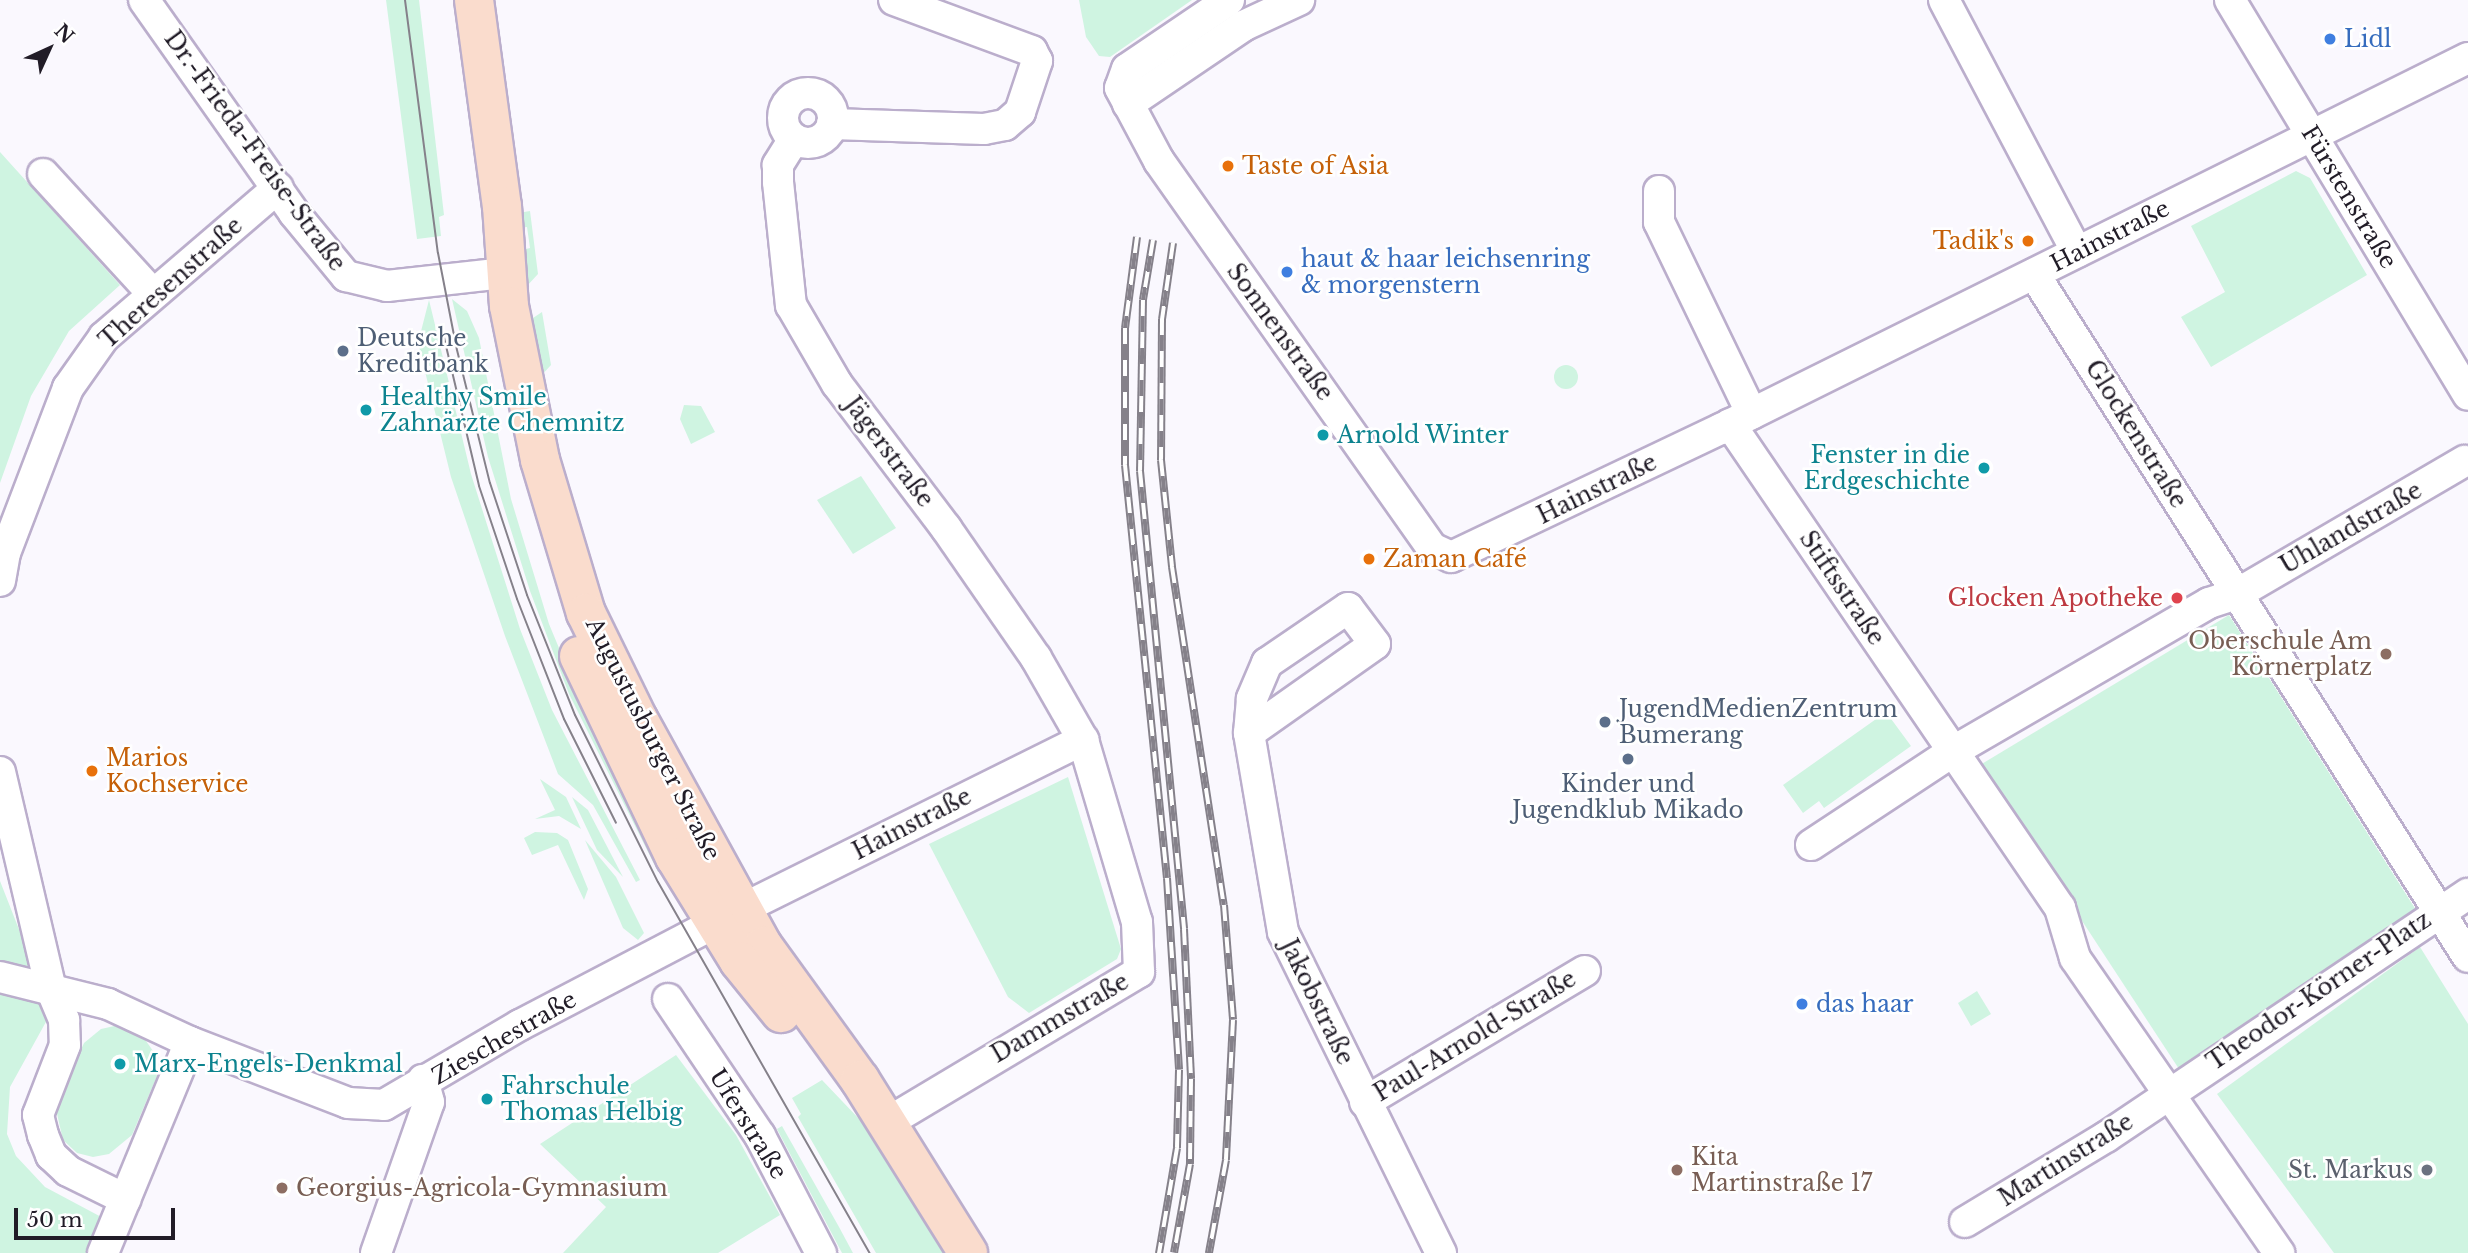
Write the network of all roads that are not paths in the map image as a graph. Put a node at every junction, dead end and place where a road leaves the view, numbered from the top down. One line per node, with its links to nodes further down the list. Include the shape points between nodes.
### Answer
1 (144, 0): 16 (street, Dr.-Frieda-Freise-Straße)
2 (450, 0): 19 (main road, Augustusburger Straße)
3 (474, 0): 19 (main road, Augustusburger Straße, via 502,206)
4 (894, 0): 12 (street, via 1032,51 1037,61 1020,112 1005,125 984,129)
5 (1229, 0): 11 (street, via 1127,69 1119,88)
6 (1299, 0): 9 (street)
7 (1944, 0): 18 (street)
8 (2230, 0): 13 (street, Fürstenstraße)
9 (1261, 10): 11 (street)
10 (2468, 58): 13 (street, Hainstraße)
11 (1128, 104): 25 (street, Sonnenstraße, via 1180,191)
12 (832, 124): 14 (street, via 815,142); 14 (street, via 832,111 822,98 799,95 787,104 783,120)
13 (2312, 135): 18 (street, Hainstraße); 22 (street, Fürstenstraße)
14 (794, 139): 29 (street, Jägerstraße, via 778,165 791,305 837,384 946,527 1029,648)
15 (43, 174): 21 (street)
16 (278, 188): 19 (street, Dr.-Frieda-Freise-Straße, via 329,260 346,276 377,286); 21 (street, Theresenstraße)
17 (1659, 191): 23 (street, via 1659,222)
18 (2077, 252): 20 (street, Hainstraße)
19 (496, 274): 35 (main road, Augustusburger Straße, via 540,460 586,613)
20 (2034, 274): 23 (street, Hainstraße); 27 (street, Glockenstraße)
21 (153, 294): 26 (street, Theresenstraße, via 104,337 68,388 5,553)
22 (2468, 395)
23 (1741, 419): 25 (street, Hainstraße, via 1464,554); 30 (street, Stiftsstraße)
24 (2465, 461): 27 (street, Uhlandstraße)
25 (1440, 555)
26 (0, 581)
27 (2237, 594): 30 (street, via 2209,603); 34 (street, Theodor-Körner-Platz)
28 (1249, 733): 44 (street, Jakobstraße, via 1283,932)
29 (1083, 740): 35 (street, Hainstraße); 45 (street, Dammstraße, via 1137,922 1139,972)
30 (1952, 752): 32 (street); 43 (street, via 2060,908 2075,958)
31 (0, 772): 40 (street)
32 (1811, 845)
33 (2468, 894): 34 (street)
34 (2438, 910): 36 (street); 43 (street, Theodor-Körner-Platz)
35 (729, 916): 37 (street, Zieschestraße); 45 (main road, Augustusburger Straße, via 773,961 860,1080)
36 (2468, 957)
37 (644, 962): 42 (street, Zieschestraße); 50 (street, Uferstraße, via 760,1136)
38 (1585, 971): 44 (street, Paul-Arnold-Straße)
39 (0, 977): 40 (street)
40 (51, 989): 41 (street, via 108,1004); 46 (street, via 64,1020 65,1045 38,1115 43,1135 51,1155 68,1171)
41 (190, 1042): 42 (street, via 348,1103 384,1105); 46 (street)
42 (424, 1080): 49 (street, Zieschestraße, via 429,1102)
43 (2166, 1096): 47 (street, Martinstraße); 53 (street)
44 (1365, 1102): 52 (street, Jakobstraße)
45 (885, 1124): 51 (main road, Augustusburger Straße, via 933,1191)
46 (125, 1199): 48 (street)
47 (1965, 1222)
48 (103, 1253)
49 (376, 1253)
50 (821, 1253)
51 (968, 1253)
52 (1441, 1253)
53 (2279, 1253)

